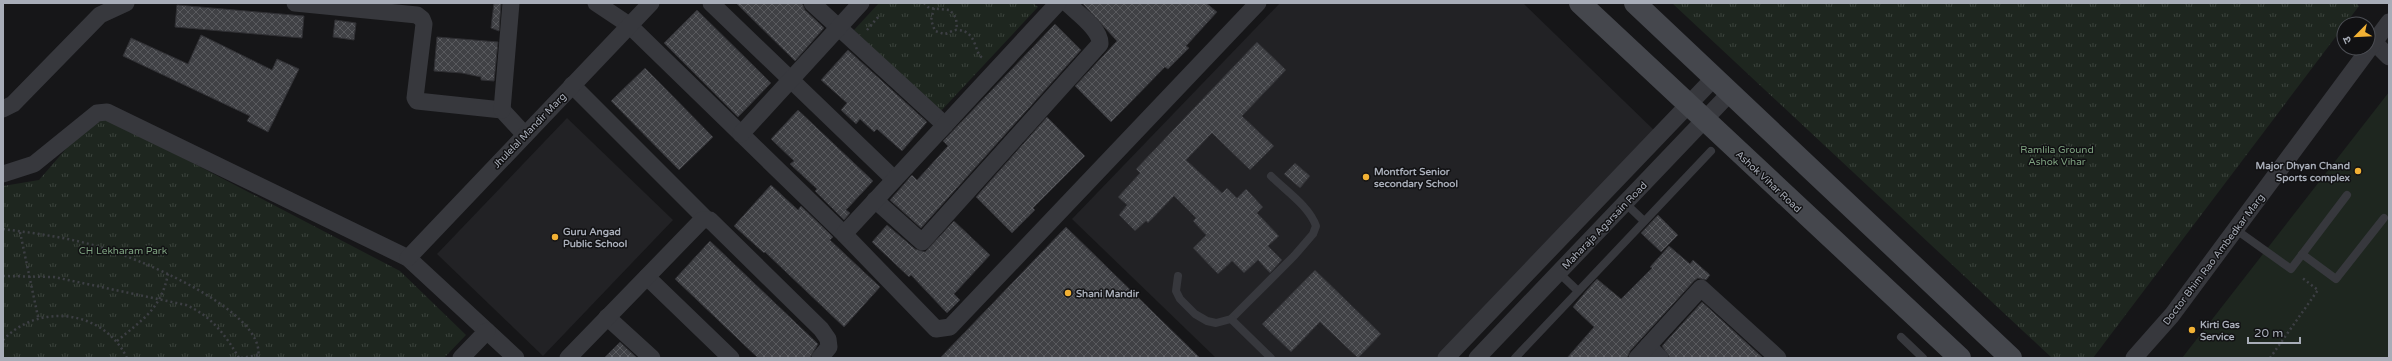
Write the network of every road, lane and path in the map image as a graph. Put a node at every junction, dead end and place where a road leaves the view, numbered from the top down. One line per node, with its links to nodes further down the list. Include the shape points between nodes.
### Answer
1 (126, 3): 30 (street, via 100,15 13,104)
2 (295, 3): 31 (street, via 417,16 424,24 416,101)
3 (512, 3): 31 (street, via 506,42)
4 (596, 3): 17 (street)
5 (651, 3): 17 (street, Jhulelal Mandir Marg)
6 (712, 3): 26 (street)
7 (812, 3): 18 (street)
8 (861, 3): 18 (street)
9 (924, 3): 15 (path)
10 (1058, 3): 33 (street)
11 (1067, 3): 41 (street, via 1096,32 1101,39 1100,44 922,242)
12 (1258, 3): 49 (street, via 950,327 936,329)
13 (1580, 3): 29 (main road, Ashok Vihar Road)
14 (1635, 3): 25 (main road)
15 (934, 8): 19 (path, via 947,9 954,14); 19 (path, via 931,20 935,31 944,34)
16 (2389, 22): 20 (street, Doctor Bhim Rao Ambedkar Marg)
17 (629, 26): 27 (street, Jhulelal Mandir Marg); 34 (street)
18 (839, 27): 26 (street); 33 (street)
19 (957, 29): 24 (path, via 970,35)
20 (2376, 39)
21 (2376, 44): 23 (street)
22 (2364, 56): 46 (street, Doctor Bhim Rao Ambedkar Marg)
23 (2389, 57)
24 (982, 59)
25 (1714, 78): 28 (main road); 29 (street)
26 (791, 80): 34 (street); 39 (street)
27 (572, 85): 35 (street, Jhulelal Mandir Marg); 44 (street)
28 (1730, 93): 32 (street, Maharaja Agarsain Road); 86 (main road)
29 (1688, 105): 32 (main road, Ashok Vihar Road); 80 (street)
30 (3, 109)
31 (502, 110): 35 (street)
32 (1704, 120): 42 (street, Maharaja Agarsain Road); 85 (main road, Ashok Vihar Road)
33 (945, 125): 39 (street)
34 (741, 134): 49 (street)
35 (525, 135): 51 (street, Jhulelal Mandir Marg)
36 (1711, 151): 45 (lane)
37 (3, 174): 51 (street, via 34,164 97,113 107,112)
38 (1271, 176): 63 (lane, via 1304,207 1314,219 1316,226 1313,234 1294,256)
39 (894, 179): 41 (street)
40 (2347, 195): 50 (lane)
41 (875, 200): 49 (street)
42 (1625, 203): 45 (lane); 53 (street, Maharaja Agarsain Road)
43 (2384, 218): 50 (lane, via 2336,279)
44 (706, 219): 58 (street, via 702,220); 78 (street, via 710,220 821,329 828,339 829,347)
45 (1644, 221): 59 (lane)
46 (2235, 229): 52 (lane); 87 (street, Doctor Bhim Rao Ambedkar Marg, via 2172,315)
47 (3, 230): 48 (path)
48 (20, 232): 54 (path, via 93,245); 55 (path)
49 (844, 234)
50 (2302, 254): 52 (lane)
51 (408, 258): 64 (street)
52 (2291, 269): 88 (path, via 2318,290)
53 (1559, 273): 59 (lane); 70 (street, Maharaja Agarsain Road)
54 (168, 274): 60 (path); 69 (path, via 209,296 242,321 256,337)
55 (30, 275): 56 (path); 60 (path, via 54,277); 62 (path)
56 (3, 276)
57 (1178, 276): 63 (lane, via 1176,291 1180,299 1195,314 1207,321)
58 (647, 277): 61 (street); 77 (street)
59 (1578, 291): 81 (lane)
60 (161, 299): 67 (path); 72 (path, via 202,312 217,325)
61 (607, 317): 75 (street); 76 (street)
62 (38, 318): 66 (path, via 17,327); 67 (path, via 62,314 77,317)
63 (1231, 319): 79 (lane)
64 (487, 331): 73 (street); 74 (street)
65 (1901, 337): 84 (lane)
66 (3, 340)
67 (117, 341): 71 (path)
68 (1642, 352): 82 (street); 83 (street, via 1701,288)
69 (259, 356): 72 (path)
70 (1482, 356)
71 (127, 358)
72 (240, 358)
73 (461, 358)
74 (516, 358)
75 (568, 358)
76 (652, 358)
77 (731, 358)
78 (820, 358)
79 (1271, 358)
80 (1446, 358)
81 (1515, 358)
82 (1660, 358)
83 (1778, 358)
84 (1923, 358)
85 (1960, 358)
86 (2011, 358)
87 (2134, 358)
88 (2270, 358)

